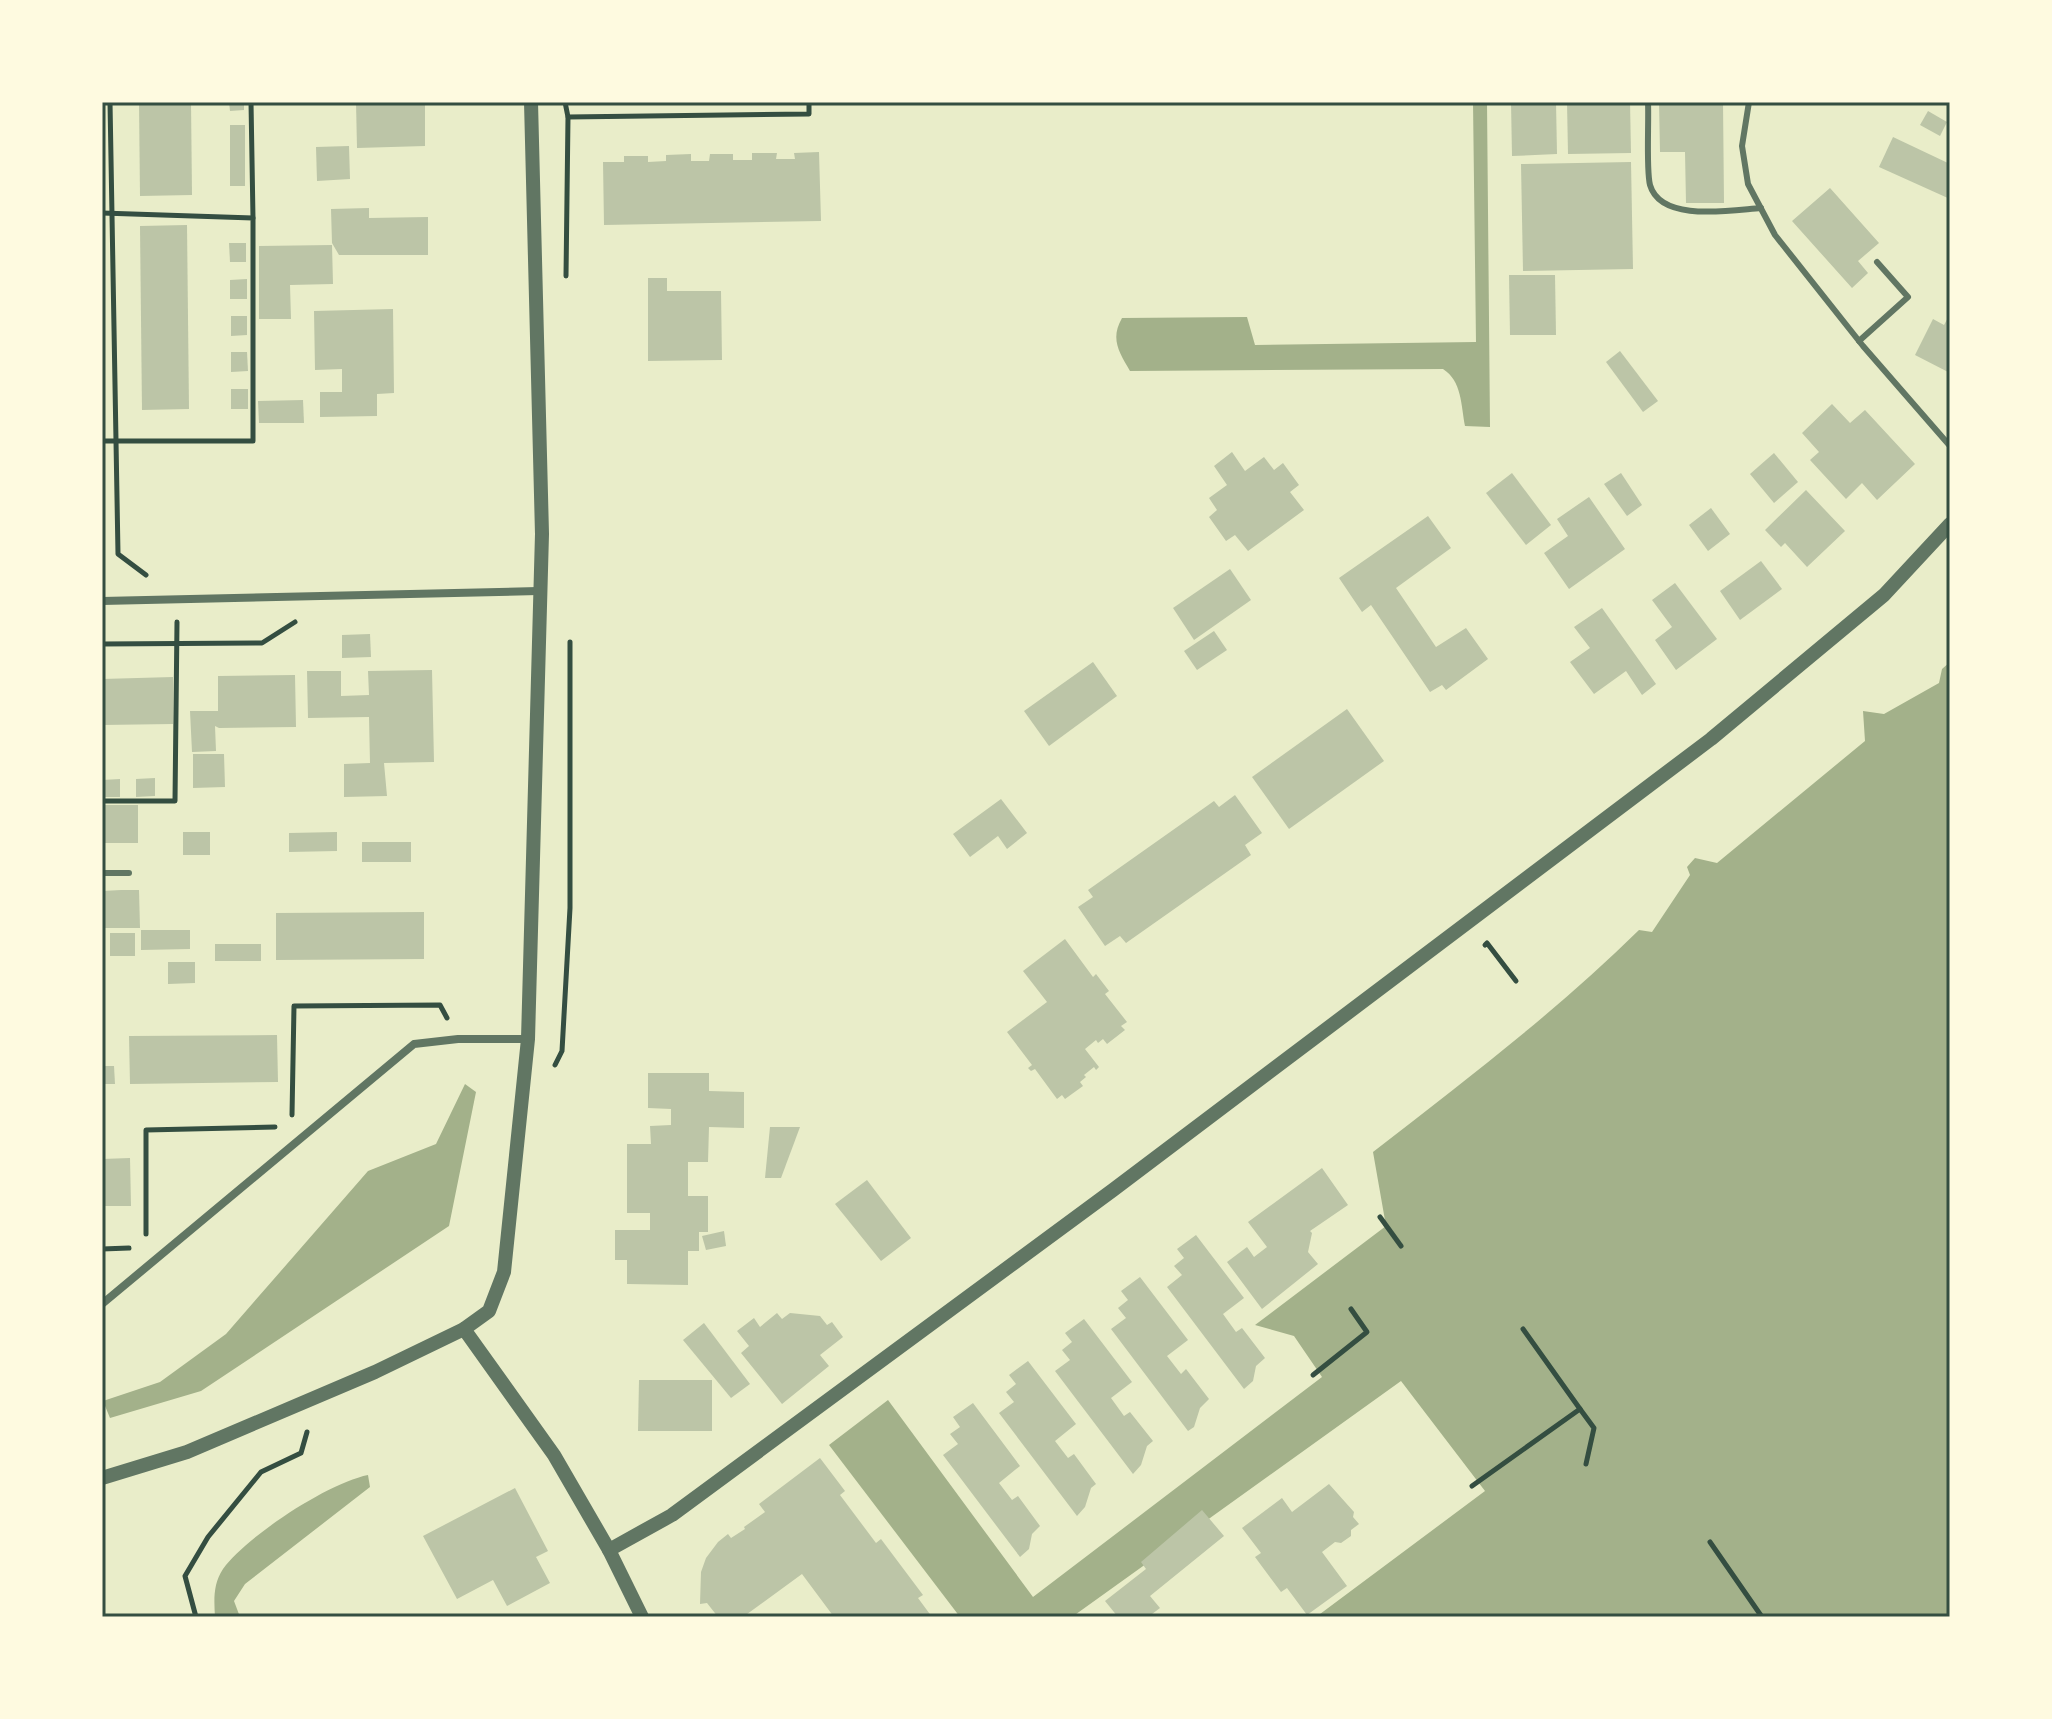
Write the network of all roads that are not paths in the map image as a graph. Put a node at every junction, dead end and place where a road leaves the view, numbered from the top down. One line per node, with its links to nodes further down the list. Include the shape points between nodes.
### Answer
1 (531, 102): 9 (street, via 542,519)
2 (1648, 102): 4 (lane, via 1650,186 1663,201 1706,212)
3 (1749, 102): 4 (lane, via 1742,146 1748,184)
4 (1761, 208): 6 (lane, via 1775,235)
5 (1877, 262): 6 (lane, via 1908,297)
6 (1859, 341): 7 (lane)
7 (1950, 446)
8 (1950, 524): 17 (street, via 1884,595 1699,748 672,1515)
9 (538, 591): 10 (street); 13 (street)
10 (102, 601)
11 (102, 873): 12 (lane)
12 (129, 873)
13 (528, 1039): 14 (street, via 414,1044); 15 (street, via 504,1272 489,1311)
14 (102, 1304)
15 (464, 1329): 16 (street, via 187,1452); 17 (street, via 554,1455)
16 (102, 1478)
17 (609, 1550): 18 (street)
18 (642, 1617)

